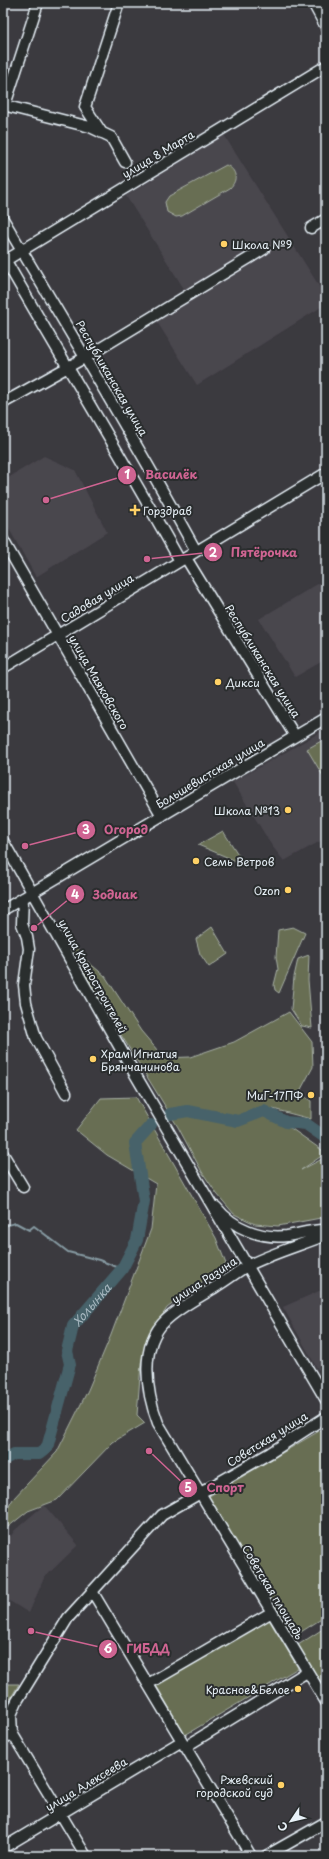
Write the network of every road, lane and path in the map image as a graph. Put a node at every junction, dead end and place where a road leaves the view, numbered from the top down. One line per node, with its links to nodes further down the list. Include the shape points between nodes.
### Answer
1 (38, 3): 6 (street)
2 (119, 3): 7 (street, via 86,107)
3 (313, 3): 4 (street)
4 (326, 27)
5 (326, 66): 13 (street, улица 8 Марта)
6 (4, 105): 7 (street)
7 (102, 132): 8 (street, via 111,137)
8 (125, 162)
9 (3, 219): 13 (street, Республиканская улица)
10 (326, 219): 11 (street)
11 (311, 228)
12 (264, 249): 15 (street)
13 (22, 250): 14 (street, улица 8 Марта); 15 (street, Республиканская улица)
14 (4, 261): 16 (street, Республиканская улица)
15 (86, 357): 16 (street); 20 (street, Республиканская улица)
16 (67, 367): 17 (street); 21 (street, Республиканская улица)
17 (3, 403)
18 (326, 473): 20 (street, Садовая улица)
19 (3, 540): 22 (street, улица Маяковского)
20 (196, 551): 21 (street, Садовая улица)
21 (183, 559): 22 (street, Садовая улица); 25 (street, Республиканская улица)
22 (58, 635): 23 (street, Садовая улица); 26 (street, улица Маяковского)
23 (3, 668)
24 (326, 718): 25 (street, Большевистская улица)
25 (295, 736): 26 (street, Большевистская улица)
26 (162, 816): 28 (street, Большевистская улица)
27 (3, 841): 28 (street, улица Краностроителей)
28 (28, 895): 29 (street, Большевистская улица); 30 (street, via 22,924 29,949 24,985 26,1002 36,1038); 33 (street, улица Краностроителей)
29 (3, 910)
30 (66, 1093)
31 (3, 1154): 32 (street)
32 (23, 1187)
33 (203, 1191): 34 (street, via 219,1211 233,1223 251,1232 277,1236); 36 (street, улица Краностроителей)
34 (326, 1230)
35 (326, 1235): 36 (street, улица Разина)
36 (247, 1266): 37 (street); 39 (street, улица Разина, via 165,1321 155,1336 148,1363 148,1390 158,1423)
37 (326, 1400)
38 (326, 1417): 39 (street, Советская улица)
39 (200, 1494): 40 (street, Советская улица, via 162,1514); 41 (street, Советская площадь)
40 (92, 1591): 43 (street); 45 (street, Советская улица, via 68,1618 17,1701 11,1715)
41 (272, 1612): 42 (street, Советская площадь); 43 (street)
42 (307, 1672): 44 (street, Советская площадь); 47 (street, улица Алексеева)
43 (148, 1684): 47 (street)
44 (326, 1702)
45 (12, 1733): 46 (street); 48 (street)
46 (3, 1740)
47 (184, 1744): 48 (street, улица Алексеева); 52 (street)
48 (61, 1814): 50 (street, улица Алексеева); 51 (street)
49 (326, 1822): 53 (street)
50 (3, 1848)
51 (86, 1856)
52 (251, 1856)
53 (266, 1856)

